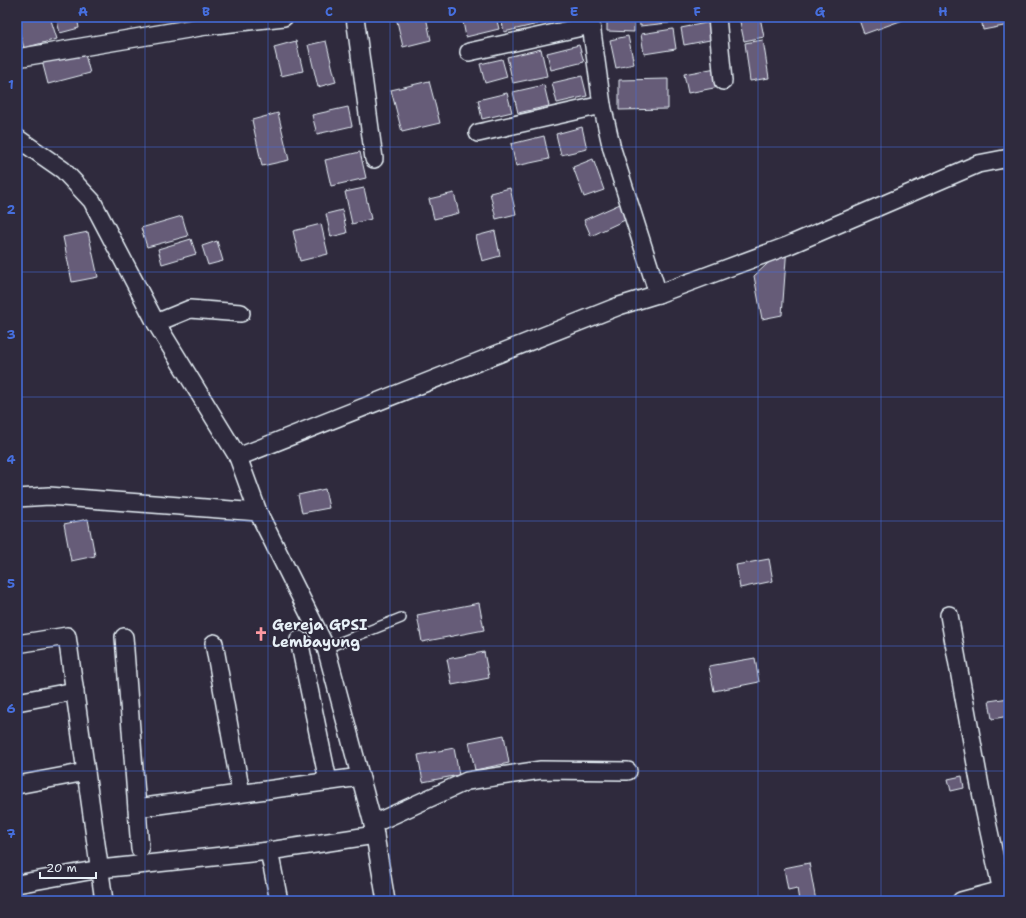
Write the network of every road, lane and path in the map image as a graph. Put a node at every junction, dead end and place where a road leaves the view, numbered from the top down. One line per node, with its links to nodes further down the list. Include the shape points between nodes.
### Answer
1 (284, 17): 4 (street)
2 (355, 17): 13 (street)
3 (717, 17): 8 (street)
4 (205, 21): 7 (street)
5 (591, 21): 6 (street); 9 (street)
6 (469, 52)
7 (17, 58)
8 (723, 82)
9 (602, 105): 10 (street); 14 (street, via 612,148)
10 (478, 133)
11 (17, 138): 16 (street, via 63,170 92,201)
12 (1009, 158): 14 (street, via 978,164 787,246)
13 (374, 159)
14 (658, 294): 17 (street, via 619,306)
15 (241, 313): 16 (street, via 190,309)
16 (156, 323): 17 (street)
17 (238, 457): 19 (street)
18 (17, 498): 19 (street, via 49,496)
19 (258, 512): 26 (street)
20 (950, 615): 41 (street, via 984,808)
21 (401, 618): 26 (lane)
22 (124, 637): 35 (street)
23 (299, 640): 32 (street)
24 (214, 643): 34 (street)
25 (17, 644): 27 (street, via 67,636)
26 (326, 648): 31 (street)
27 (75, 691): 28 (street); 30 (street)
28 (17, 702)
29 (628, 771): 36 (street, via 541,770 467,781)
30 (86, 772): 33 (street); 39 (street)
31 (360, 777): 32 (street); 36 (street)
32 (328, 781): 34 (street)
33 (17, 785)
34 (241, 793): 35 (street)
35 (137, 808): 37 (street)
36 (374, 830): 38 (street); 44 (street)
37 (140, 848)
38 (269, 851): 39 (street); 43 (street)
39 (100, 869): 40 (street); 42 (street)
40 (17, 884)
41 (1003, 896): 45 (street)
42 (104, 901)
43 (279, 901)
44 (386, 901)
45 (961, 901)

